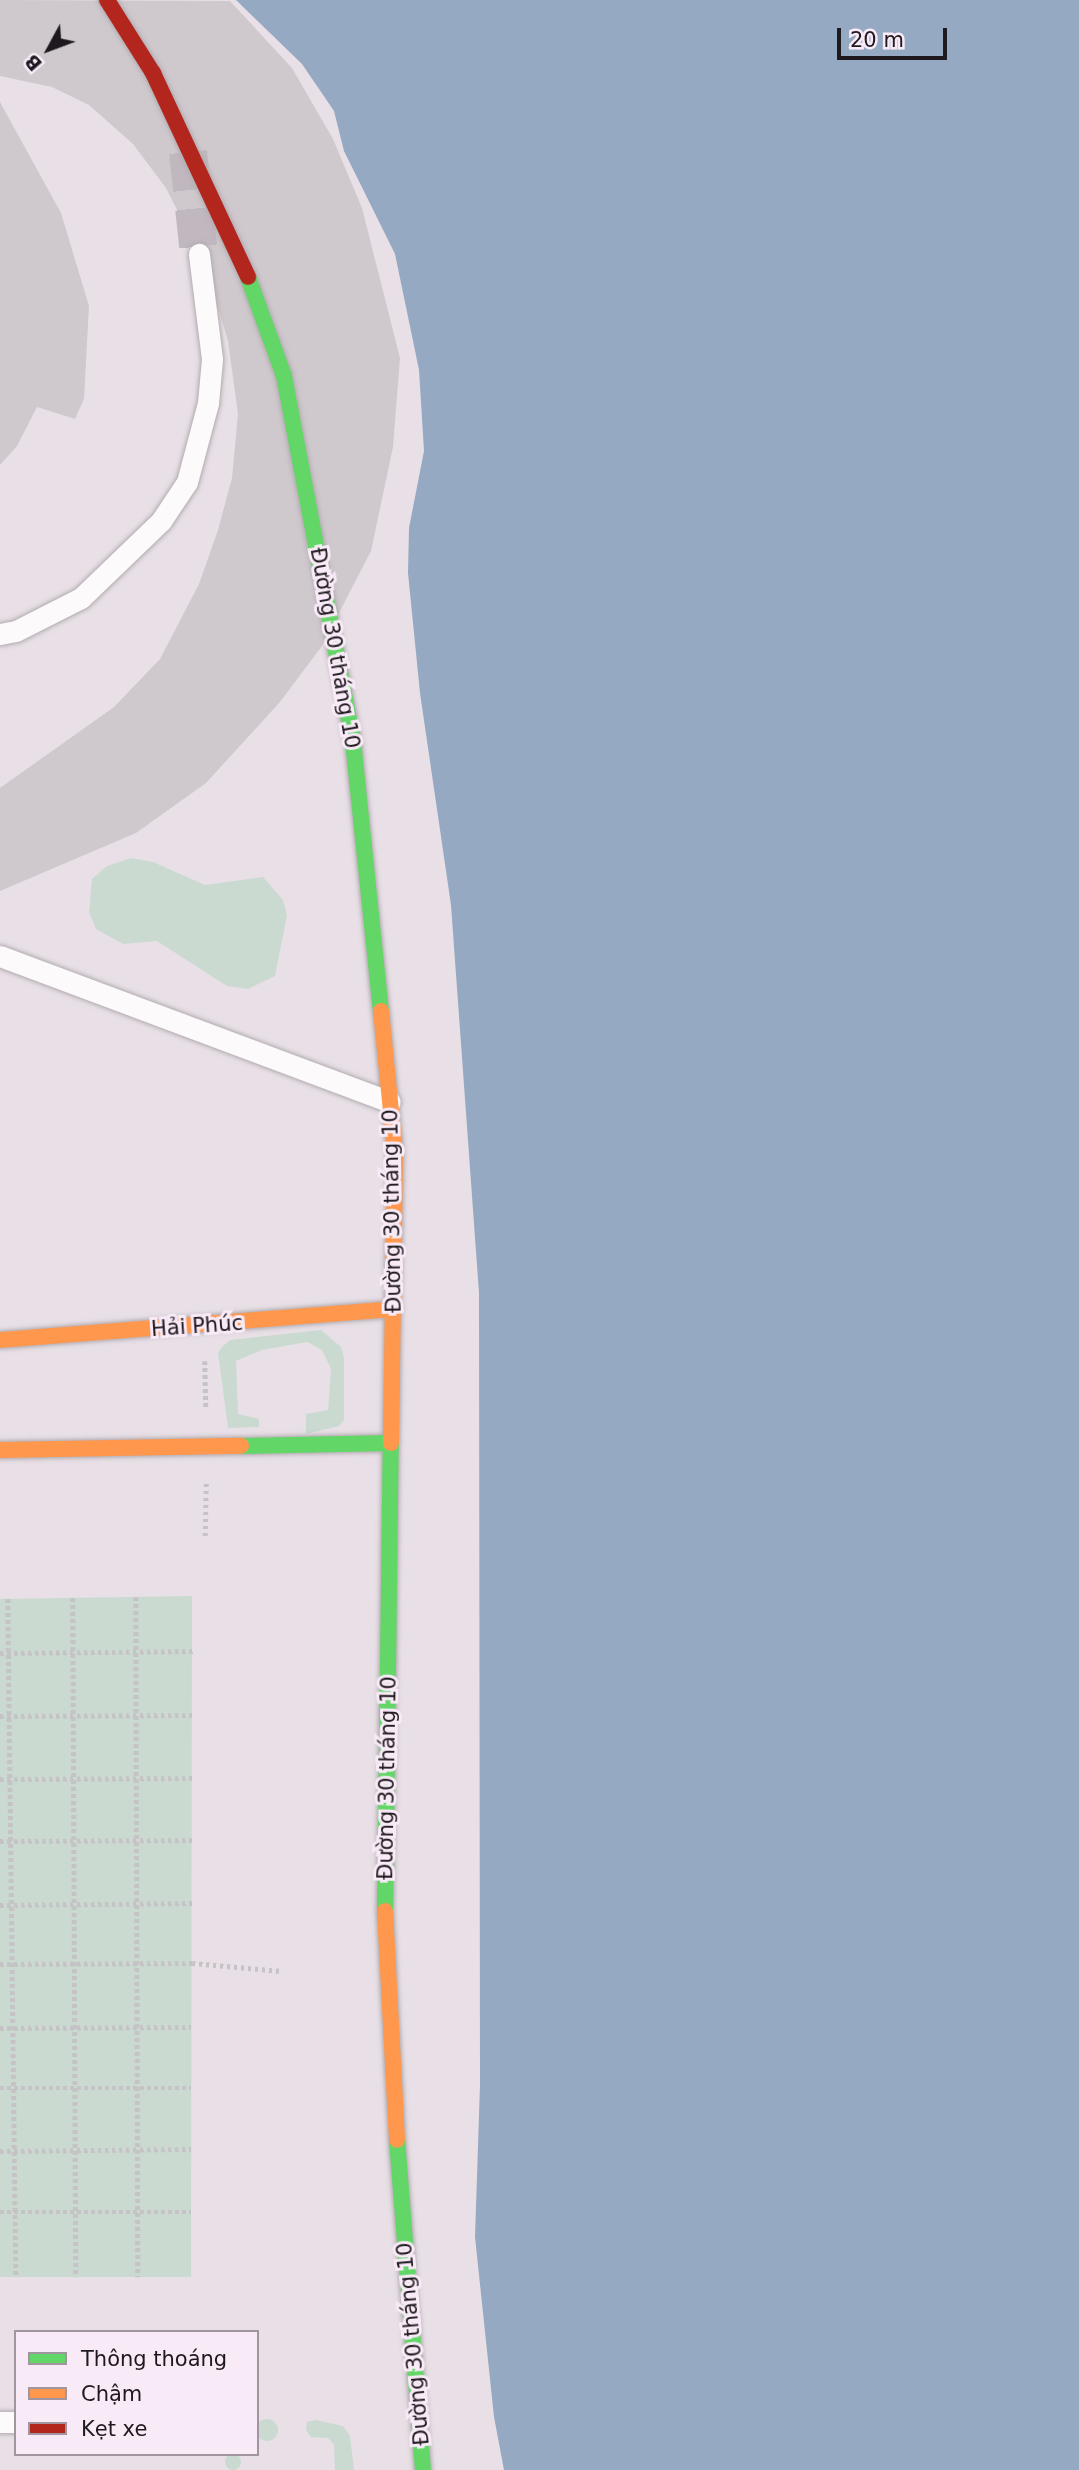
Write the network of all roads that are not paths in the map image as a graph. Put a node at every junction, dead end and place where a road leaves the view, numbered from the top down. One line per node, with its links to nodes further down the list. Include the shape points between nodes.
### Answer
1 (107, 0): 5 (street, Đường 30 tháng 10, via 153,73 188,146 244,268 284,376 353,741)
2 (199, 254): 3 (lane, via 212,359 208,403 187,482 160,521 81,598 16,631)
3 (0, 634)
4 (0, 956): 5 (lane)
5 (390, 1102): 6 (street, Đường 30 tháng 10, via 395,1152)
6 (394, 1309): 7 (street, Hải Phúc); 8 (street, Đường 30 tháng 10)
7 (0, 1340)
8 (391, 1443): 9 (street); 10 (street, Đường 30 tháng 10, via 385,1914 395,2120)
9 (0, 1450)
10 (423, 2470)

